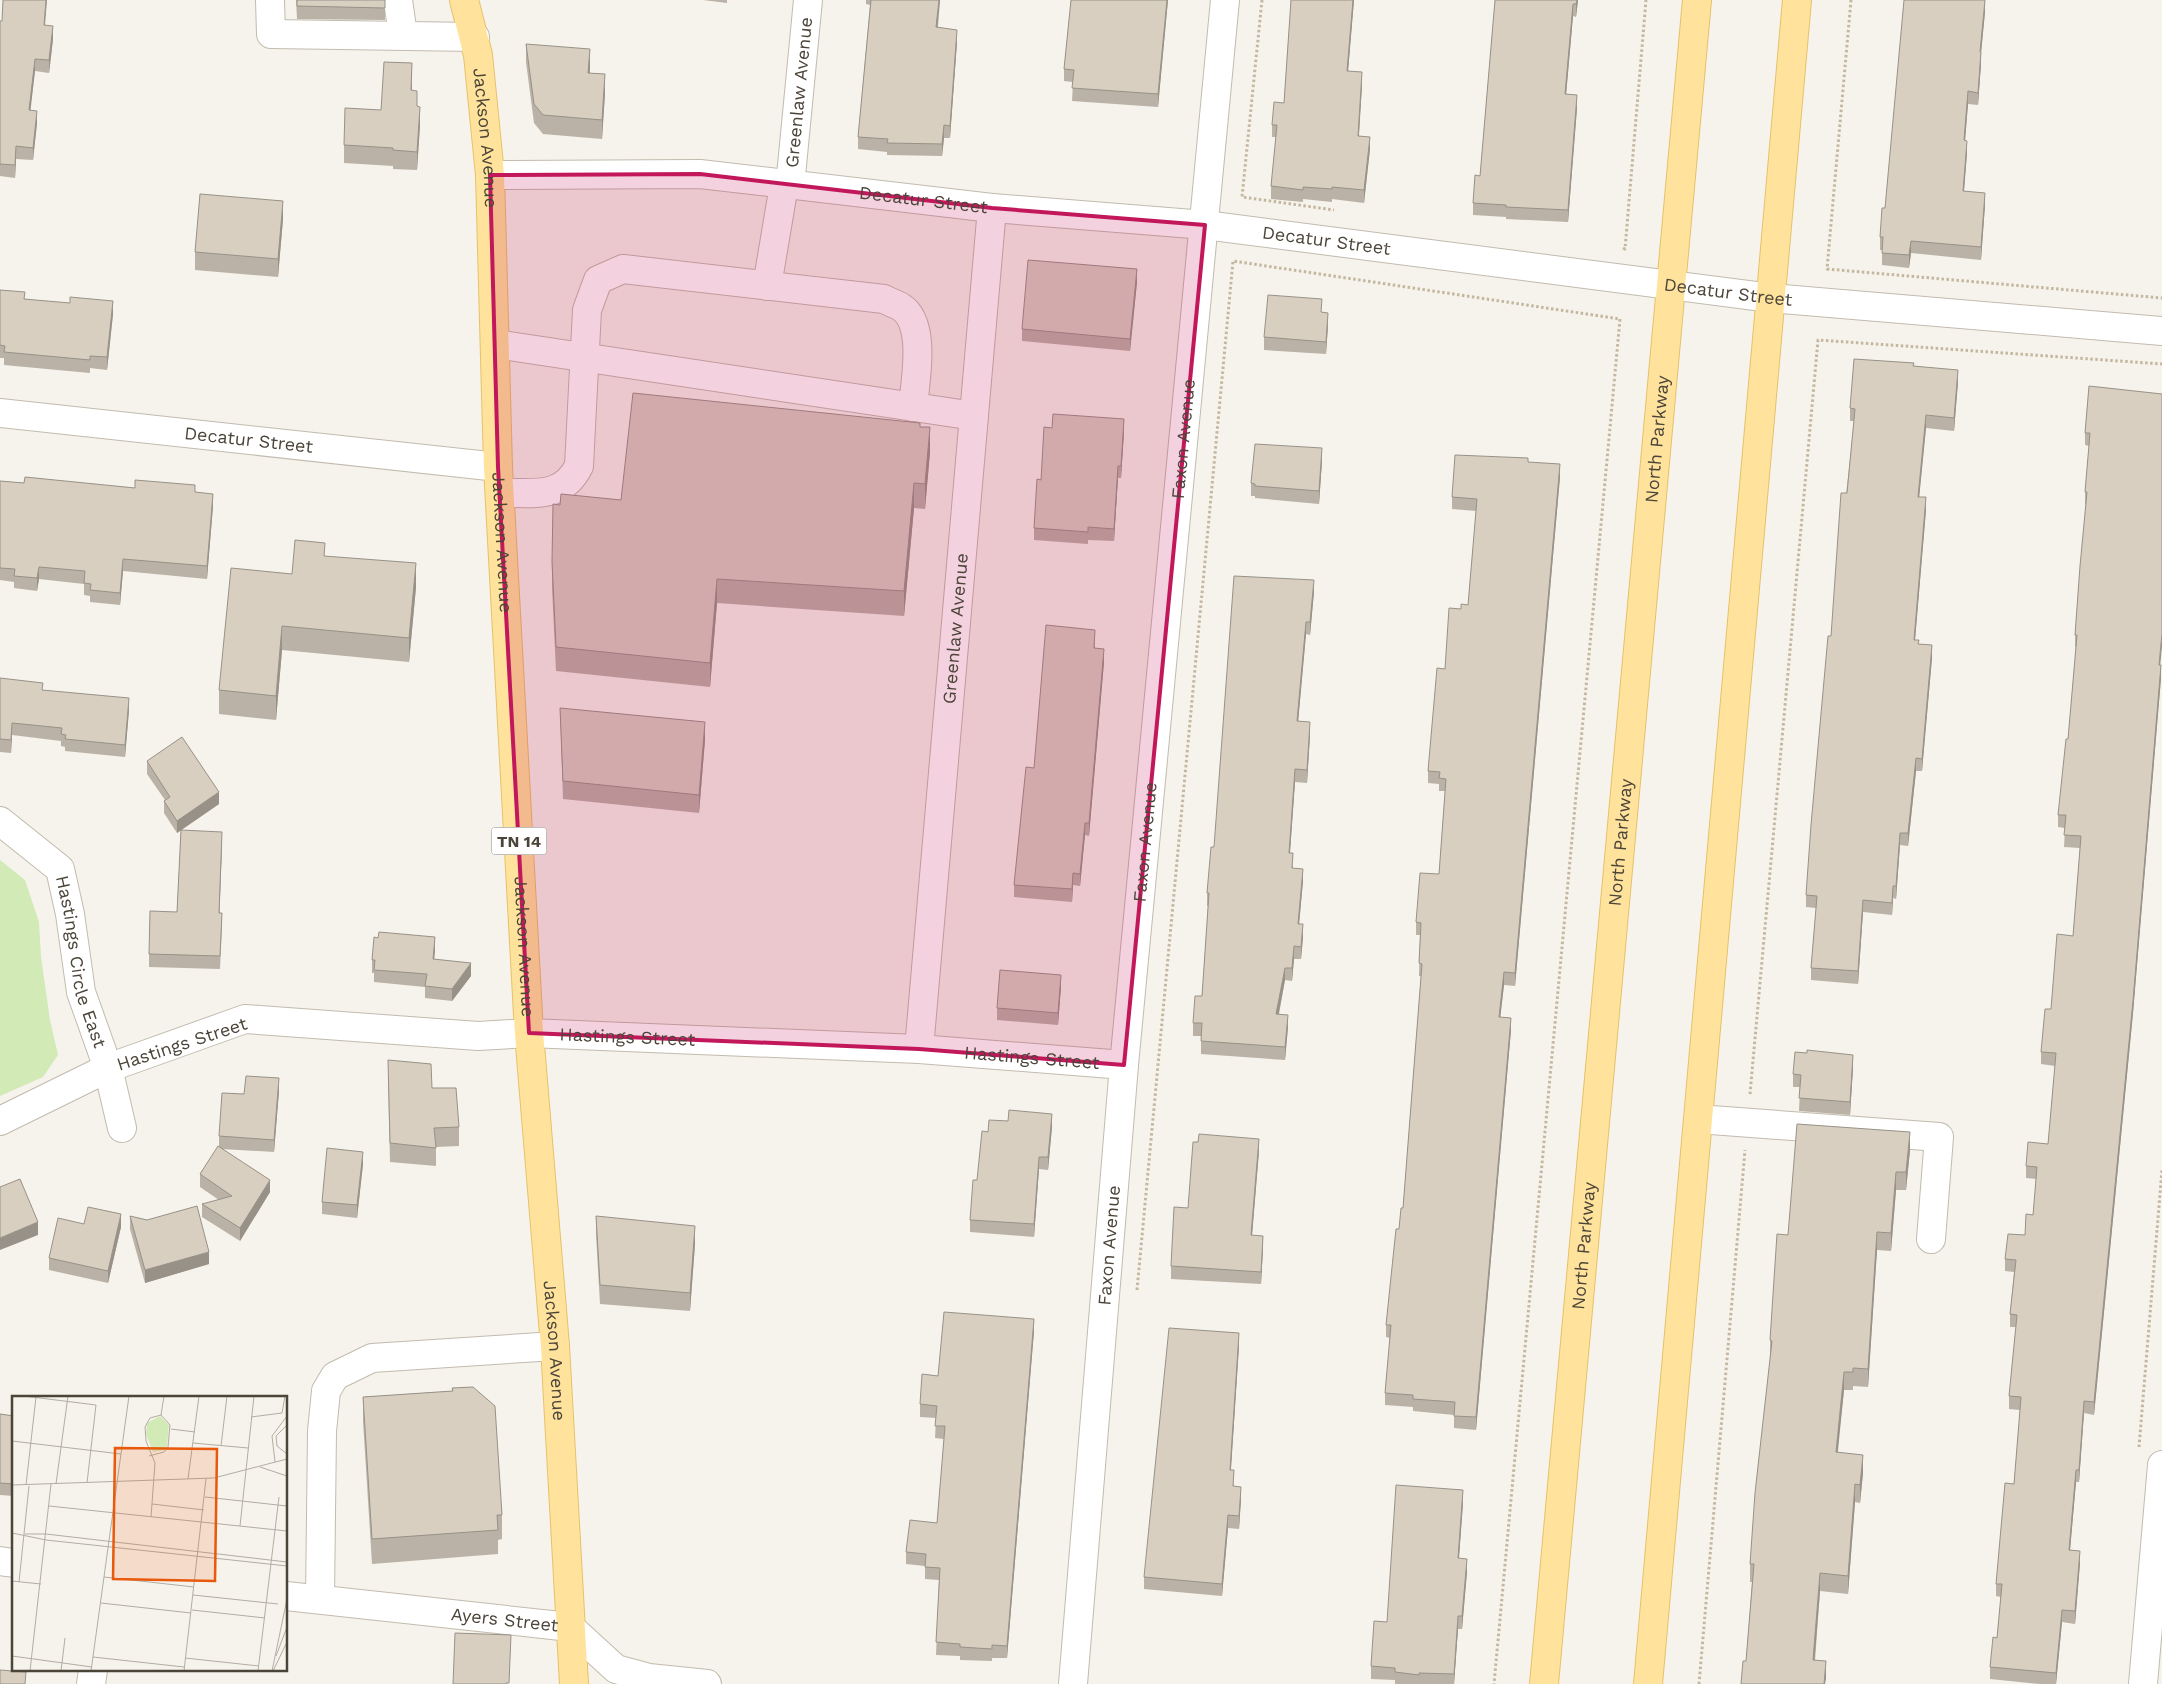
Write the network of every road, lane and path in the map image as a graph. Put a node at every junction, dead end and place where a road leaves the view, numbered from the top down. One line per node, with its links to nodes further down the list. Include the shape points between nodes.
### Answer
1 (270, 0): 11 (street, via 271,34)
2 (398, 0): 11 (street)
3 (464, 0): 12 (main road, Jackson Avenue / TN 14)
4 (808, 0): 14 (street, Greenlaw Avenue)
5 (1224, 0): 17 (street, Faxon Avenue)
6 (1262, 0): 16 (path, via 1242,197)
7 (1646, 0): 18 (path, via 1625,249)
8 (1697, 0): 19 (main road, North Parkway)
9 (1797, 0): 21 (main road)
10 (1851, 0): 22 (path, via 1827,269)
11 (403, 35): 12 (street)
12 (475, 37): 13 (main road, Jackson Avenue / TN 14)
13 (490, 175): 14 (street, Decatur Street, via 700,174); 24 (main road, Jackson Avenue / TN 14)
14 (787, 185): 15 (street, Decatur Street); 20 (street, Greenlaw Avenue)
15 (992, 208): 17 (street, Decatur Street); 29 (street, Greenlaw Avenue)
16 (1340, 210)
17 (1205, 226): 19 (street, Decatur Street); 34 (street, Faxon Avenue)
18 (1615, 247)
19 (1671, 285): 21 (street, Decatur Street); 52 (main road, North Parkway)
20 (767, 286): 25 (street, Decatur Street, via 623,269 598,280 587,310); 27 (street, Decatur Street, via 884,299 902,308 912,320 918,341)
21 (1770, 298): 23 (street, Decatur Street); 36 (main road)
22 (2162, 298)
23 (2162, 331)
24 (495, 344): 25 (street); 30 (main road, Jackson Avenue / TN 14)
25 (585, 357): 27 (street); 30 (street, Decatur Street, via 579,466 572,479 561,489 545,492)
26 (2162, 364): 38 (path, via 1818,340)
27 (912, 407): 29 (street)
28 (0, 413): 30 (street, Decatur Street)
29 (974, 416): 33 (street, Greenlaw Avenue)
30 (499, 480): 32 (main road, Jackson Avenue / TN 14)
31 (0, 821): 35 (street, Hastings Circle East, via 60,868 81,992)
32 (529, 1033): 33 (street, Hastings Street); 35 (street, Hastings Street, via 478,1036 245,1019); 43 (main road, Jackson Avenue / TN 14)
33 (919, 1049): 34 (street, Hastings Street)
34 (1124, 1065): 50 (street, Faxon Avenue)
35 (108, 1068): 37 (street, Hastings Street); 39 (street, Hastings Circle East)
36 (1698, 1118): 38 (street); 53 (main road)
37 (0, 1121)
38 (1748, 1122): 41 (street, via 1938,1137); 54 (path)
39 (122, 1128)
40 (2162, 1170): 44 (path)
41 (1931, 1239)
42 (1137, 1296): 51 (path, via 1233,261 1620,319)
43 (555, 1346): 46 (street, via 372,1358 335,1376 326,1392 322,1431); 47 (main road, Jackson Avenue / TN 14)
44 (2150, 1461): 55 (street)
45 (288, 1596): 46 (street, Ayers Street)
46 (320, 1599): 47 (street, Ayers Street)
47 (570, 1627): 48 (main road, Jackson Avenue / TN 14); 49 (street, Ayers Street, via 616,1669 649,1678)
48 (574, 1684)
49 (708, 1684)
50 (1073, 1684)
51 (1494, 1684)
52 (1544, 1684)
53 (1648, 1684)
54 (1699, 1684)
55 (2143, 1684)

